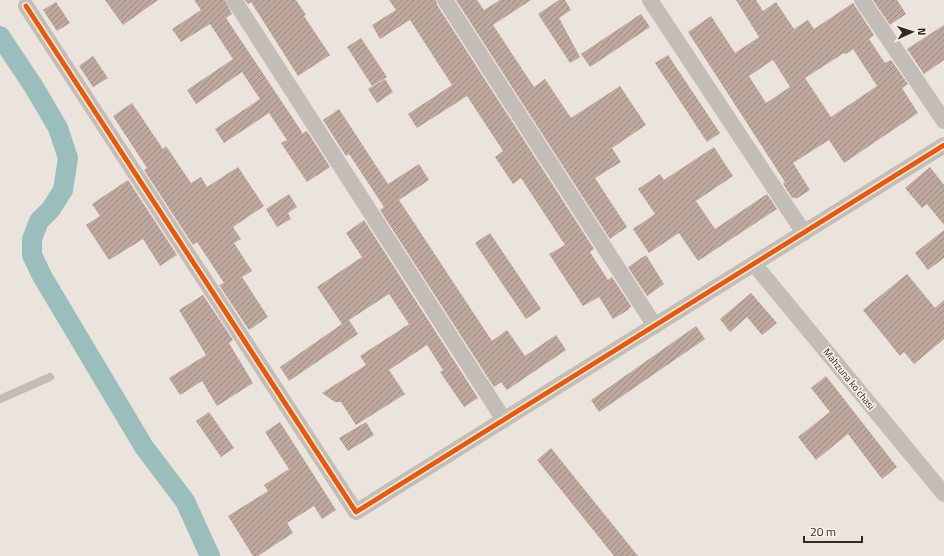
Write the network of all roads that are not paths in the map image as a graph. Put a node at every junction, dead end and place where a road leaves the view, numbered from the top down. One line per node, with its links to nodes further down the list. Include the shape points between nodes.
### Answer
1 (234, 0): 13 (street)
2 (445, 0): 10 (street)
3 (650, 0): 8 (street)
4 (862, 0): 6 (street)
5 (26, 6): 13 (street, via 356,512)
6 (944, 121)
7 (942, 151): 8 (street)
8 (804, 233): 9 (street)
9 (754, 264): 10 (street); 14 (street, Mahzuna koʻchasi)
10 (655, 326): 13 (street)
11 (50, 377): 12 (lane)
12 (0, 399)
13 (504, 420)
14 (944, 494)

